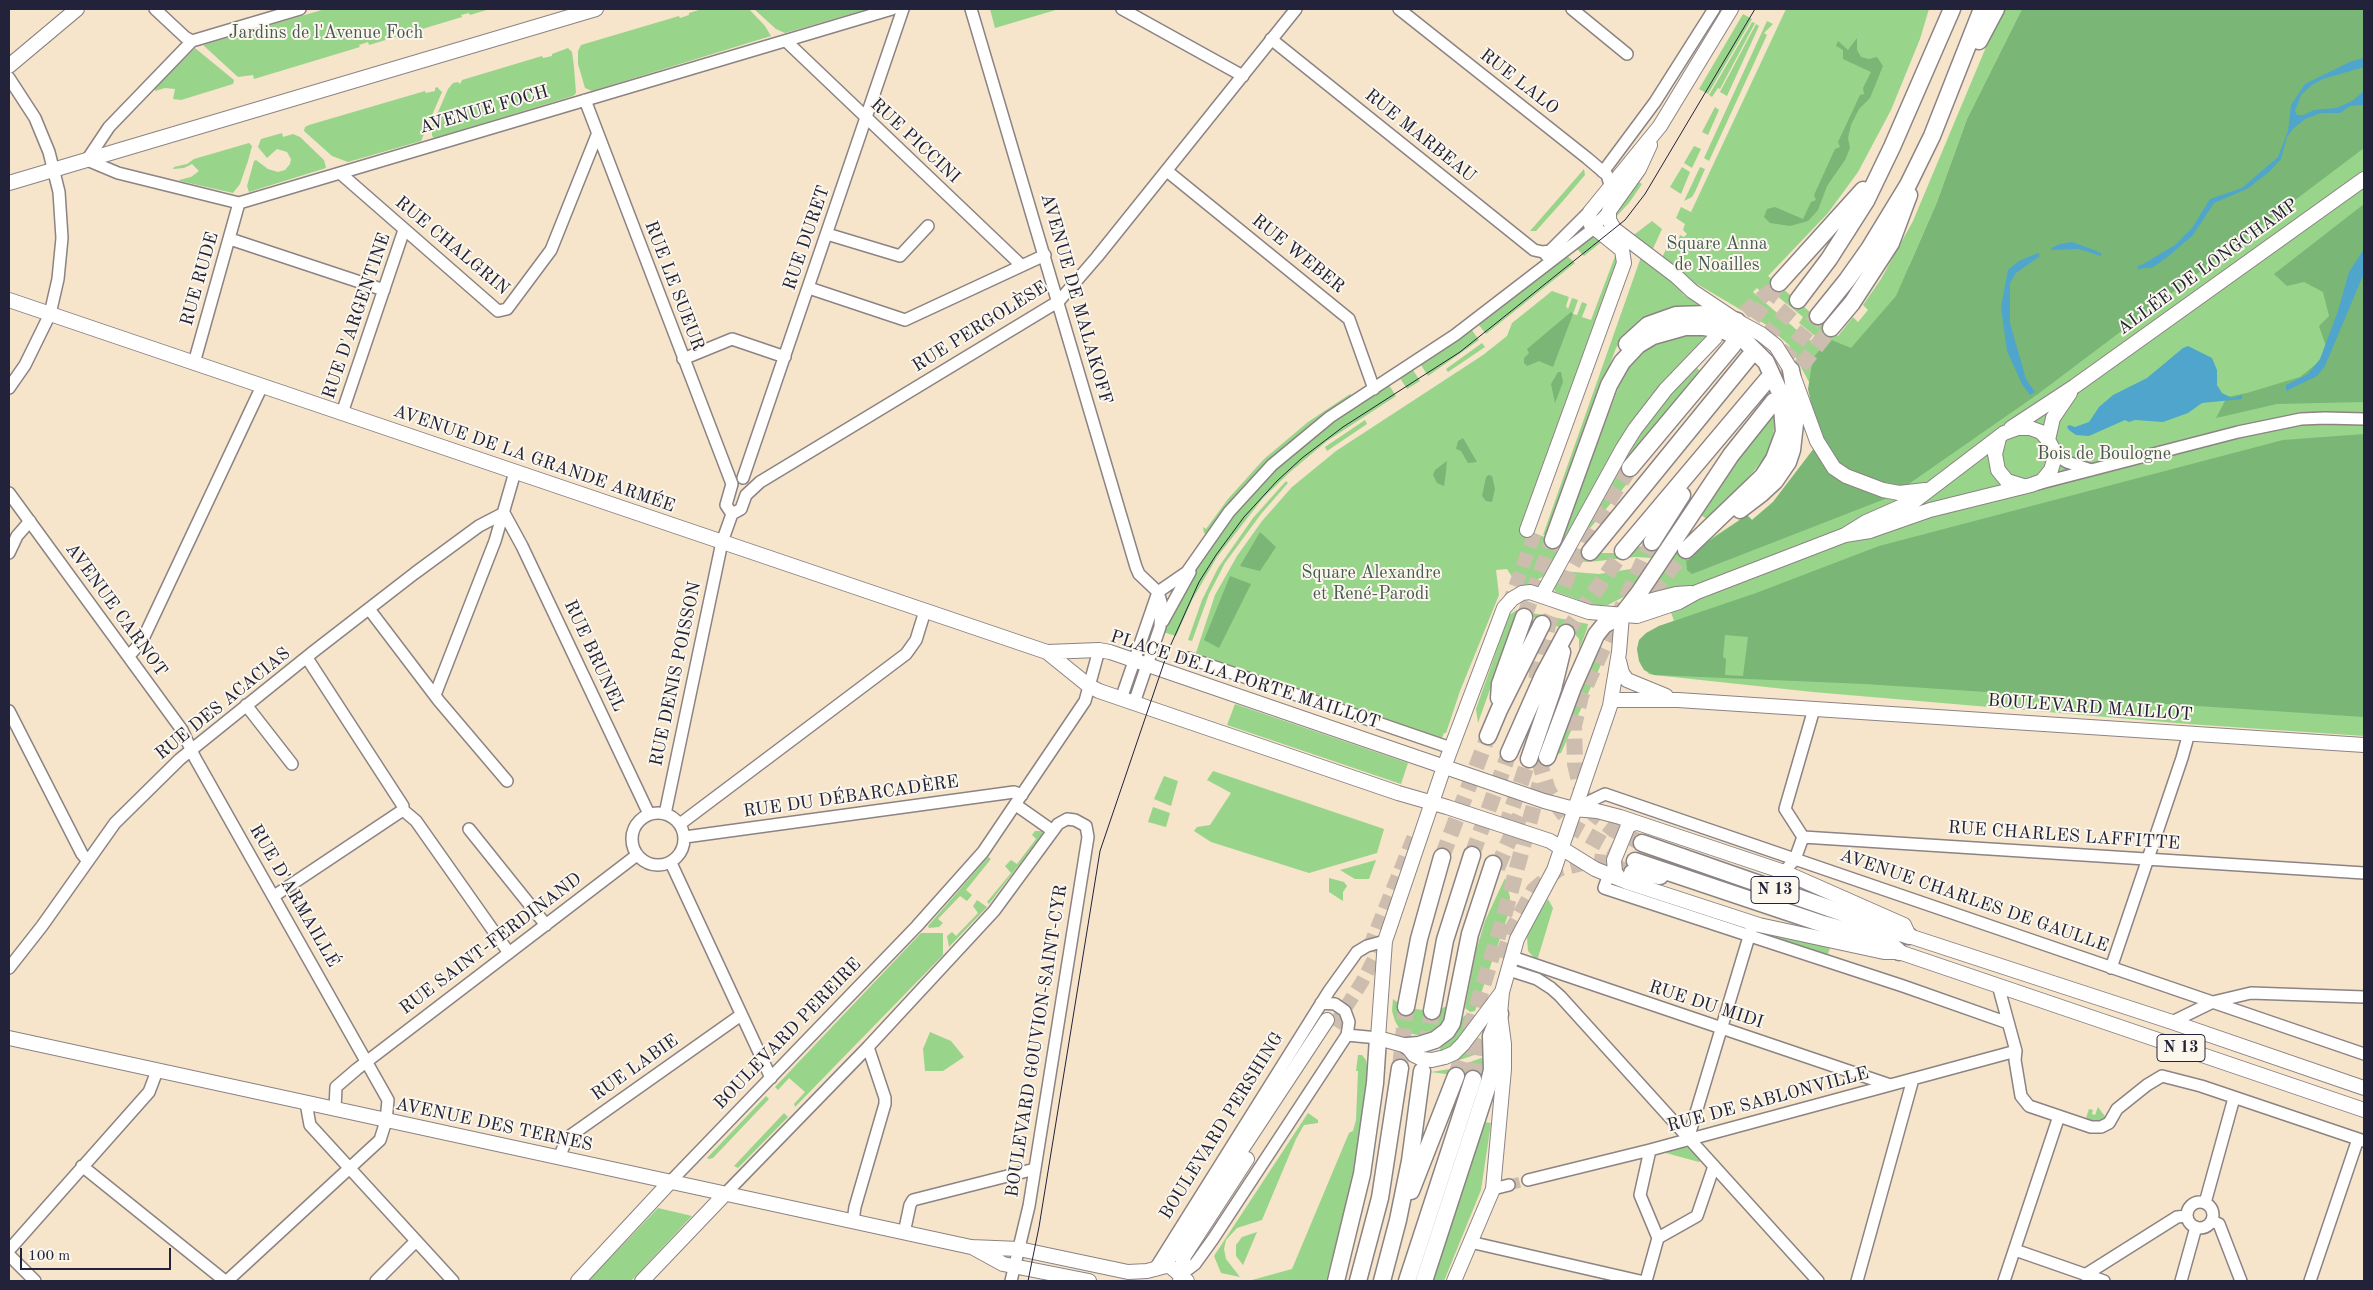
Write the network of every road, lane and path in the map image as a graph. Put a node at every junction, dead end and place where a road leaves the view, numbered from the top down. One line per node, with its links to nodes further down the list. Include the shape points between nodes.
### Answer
1 (77, 9): 22 (main road)
2 (155, 9): 19 (street)
3 (300, 9): 19 (street)
4 (596, 9): 33 (main road)
5 (892, 9): 20 (street, AVENUE FOCH)
6 (903, 9): 28 (street, RUE DURET)
7 (971, 9): 51 (street, AVENUE DE MALAKOFF)
8 (1122, 9): 23 (street)
9 (1296, 9): 18 (street, RUE PERGOLÈSE)
10 (1398, 9): 36 (street, RUE LALO)
11 (1572, 9): 21 (street)
12 (1714, 9): 36 (street, via 1656,102)
13 (1731, 9): 29 (main road)
14 (1940, 9): 25 (highway)
15 (1952, 9): 25 (highway)
16 (1982, 9): 27 (highway)
17 (1996, 9): 27 (highway)
18 (1272, 39): 23 (street, RUE PERGOLÈSE); 50 (street, RUE MARBEAU, via 1534,250)
19 (192, 40): 33 (street, via 110,127)
20 (786, 41): 26 (street, AVENUE FOCH); 28 (street, RUE PICCINI)
21 (1627, 54)
22 (9, 66)
23 (1243, 76): 35 (street, RUE PERGOLÈSE)
24 (9, 78): 34 (street, via 35,118)
25 (1917, 89): 31 (highway)
26 (585, 100): 30 (street, RUE LE SUEUR); 37 (street, AVENUE FOCH)
27 (1947, 101): 32 (highway)
28 (866, 119): 47 (street, RUE DURET); 52 (street, RUE PICCINI)
29 (1660, 126): 40 (main road); 43 (main road, via 1639,169)
30 (597, 135): 46 (street, RUE CHALGRIN, via 550,250 508,309 498,311); 68 (street, RUE LE SUEUR)
31 (1892, 147): 53 (highway, via 1844,213); 58 (highway, via 1849,230)
32 (1924, 153): 61 (highway, via 1869,249); 63 (highway, via 1891,243 1852,303)
33 (87, 160): 34 (main road); 41 (street, via 118,173)
34 (54, 169): 39 (main road); 60 (street, via 62,238 58,280)
35 (1167, 171): 59 (street, RUE PERGOLÈSE); 76 (street, RUE WEBER, via 1350,319)
36 (1603, 172): 40 (street, RUE LALO, via 1609,178)
37 (340, 173): 41 (street, AVENUE FOCH); 46 (street, RUE CHALGRIN)
38 (2364, 179): 74 (main road, ALLÉE DE LONGCHAMP)
39 (9, 183)
40 (1610, 188): 42 (main road)
41 (239, 203): 48 (street, RUE RUDE)
42 (1593, 208): 45 (main road, via 1588,216); 50 (street)
43 (1608, 210): 45 (street); 49 (main road, via 1612,226)
44 (928, 226): 47 (street, via 900,256)
45 (1593, 228): 49 (main road, via 1622,250 1624,263 1531,532 1608,337 1635,258); 54 (street)
46 (404, 230): 56 (street, RUE D'ARGENTINE)
47 (827, 234): 55 (street, RUE DURET)
48 (230, 239): 56 (street); 69 (street, RUE RUDE)
49 (1629, 241): 62 (main road, via 1692,291)
50 (1550, 251): 54 (street)
51 (1045, 255): 52 (street); 59 (street, AVENUE DE MALAKOFF)
52 (1022, 265): 55 (street, via 904,320)
53 (1779, 283)
54 (1516, 287): 76 (street, via 1445,342)
55 (809, 288): 66 (street, RUE DURET)
56 (384, 290): 78 (street, RUE D'ARGENTINE)
57 (9, 300): 60 (main road, AVENUE DE LA GRANDE ARMÉE)
58 (1798, 300)
59 (1059, 301): 91 (street, RUE PERGOLÈSE, via 760,482); 106 (street, AVENUE DE MALAKOFF, via 1136,567)
60 (50, 314): 69 (main road, AVENUE DE LA GRANDE ARMÉE); 75 (street)
61 (1818, 316)
62 (1737, 321): 70 (main road, via 1776,346); 72 (highway, via 1718,315 1693,313 1654,321 1627,344)
63 (1831, 328)
64 (1715, 338): 107 (main road, via 1666,389 1623,448)
65 (1734, 345): 84 (highway)
66 (785, 357): 68 (street, via 732,339); 87 (street, RUE DURET)
67 (1749, 357): 103 (highway)
68 (684, 359): 90 (street, RUE LE SUEUR)
69 (194, 363): 73 (main road, AVENUE DE LA GRANDE ARMÉE)
70 (1791, 370): 88 (main road, via 1817,441 1838,470 1872,486 1899,493 1916,493); 97 (highway, via 1797,420 1788,462 1761,494)
71 (1767, 380): 82 (highway)
72 (1609, 385): 97 (highway, via 1622,362 1638,345 1657,334 1685,327 1714,328 1744,340 1771,370 1783,404 1784,432 1780,447 1763,476); 98 (highway)
73 (262, 386): 78 (main road, AVENUE DE LA GRANDE ARMÉE); 117 (street, via 142,641)
74 (2074, 386): 80 (main road, ALLÉE DE LONGCHAMP); 81 (main road, ALLÉE DE LONGCHAMP, via 2054,418)
75 (9, 388)
76 (1374, 389): 105 (street, via 1330,417 1272,465 1229,512)
77 (1774, 401): 110 (highway, via 1731,455)
78 (342, 413): 86 (main road, AVENUE DE LA GRANDE ARMÉE)
79 (2364, 419): 85 (street, via 2301,419)
80 (2002, 435): 81 (main road, via 2018,428 2030,428 2041,432); 88 (main road, ALLÉE DE LONGCHAMP); 89 (main road, via 1995,454 1998,470 2012,484)
81 (2048, 440): 83 (main road)
82 (1711, 448): 100 (highway); 102 (highway)
83 (2054, 454): 85 (street); 89 (main road, via 2047,476)
84 (1630, 468)
85 (2091, 470): 89 (street)
86 (515, 472): 93 (street); 99 (main road, AVENUE DE LA GRANDE ARMÉE)
87 (743, 478): 90 (street); 91 (street)
88 (1933, 486): 96 (main road, ALLÉE DE LONGCHAMP, via 1908,504)
89 (2029, 486): 96 (main road, via 1930,510 1870,531)
90 (731, 487): 91 (street); 94 (street, via 726,505)
91 (750, 492): 94 (street, RUE PERGOLÈSE, via 741,509)
92 (9, 493): 95 (street, AVENUE CARNOT)
93 (504, 513): 108 (street, RUE DES ACACIAS, via 479,526); 122 (street); 146 (street, RUE BRUNEL)
94 (732, 514): 99 (street, RUE DENIS POISSON)
95 (30, 521): 104 (street, via 17,536); 117 (street, AVENUE CARNOT)
96 (1845, 535): 110 (main road, via 1679,602 1637,616)
97 (1701, 536): 101 (highway)
98 (1553, 540)
99 (722, 542): 109 (main road, AVENUE DE LA GRANDE ARMÉE); 147 (street, RUE DENIS POISSON)
100 (1652, 542)
101 (1686, 550)
102 (1622, 551)
103 (1590, 552)
104 (9, 553)
105 (1200, 553): 106 (street, via 1187,572); 113 (street)
106 (1158, 592): 113 (street, via 1162,610); 120 (street)
107 (1542, 594): 110 (main road, via 1582,610); 133 (main road, via 1522,594 1504,608)
108 (369, 609): 118 (street, RUE DES ACACIAS); 122 (street)
109 (925, 611): 115 (main road, AVENUE DE LA GRANDE ARMÉE); 149 (street, via 916,640 906,654)
110 (1622, 615): 116 (main road); 136 (highway, via 1604,625 1596,635)
111 (1524, 617): 129 (highway, via 1500,684)
112 (1542, 624): 129 (highway)
113 (1160, 627): 120 (street)
114 (1099, 650): 115 (main road, PLACE DE LA PORTE MAILLOT); 120 (main road, PLACE DE LA PORTE MAILLOT); 121 (street, BOULEVARD PEREIRE)
115 (1047, 652): 121 (main road)
116 (1619, 652): 123 (main road); 124 (main road, via 1622,673 1627,680)
117 (129, 656): 134 (street, AVENUE CARNOT, via 182,730)
118 (306, 658): 126 (street, RUE DES ACACIAS); 145 (street)
119 (1189, 658): 133 (street, PLACE DE LA PORTE MAILLOT)
120 (1140, 663): 125 (street); 139 (main road, PLACE DE LA PORTE MAILLOT)
121 (1089, 686): 125 (main road); 141 (street, BOULEVARD PEREIRE, via 1085,701)
122 (435, 695): 140 (street)
123 (1612, 700): 124 (main road); 144 (main road)
124 (1678, 700): 127 (main road, BOULEVARD MAILLOT)
125 (1128, 701): 142 (main road)
126 (246, 705): 134 (street, RUE DES ACACIAS); 138 (street)
127 (1814, 709): 130 (main road, BOULEVARD MAILLOT); 153 (street, via 1785,809)
128 (9, 710): 161 (street)
129 (1499, 710): 131 (highway)
130 (2189, 733): 132 (main road, BOULEVARD MAILLOT); 160 (street)
131 (1488, 736)
132 (2364, 745)
133 (1451, 748): 139 (main road)
134 (191, 750): 161 (street, RUE DES ACACIAS, via 115,823); 167 (street, RUE D'ARMAILLÉ)
135 (1509, 753): 137 (highway, via 1538,685 1566,633 1553,689)
136 (1547, 758)
137 (1528, 759)
138 (292, 764)
139 (1444, 767): 142 (main road); 144 (main road, PLACE DE LA PORTE MAILLOT)
140 (507, 781)
141 (1022, 795): 143 (street, BOULEVARD PEREIRE); 152 (street, RUE DU DÉBARCADÈRE, via 1014,792)
142 (1432, 804): 155 (main road, via 1550,841); 172 (main road)
143 (1016, 805): 151 (street); 204 (street, BOULEVARD PEREIRE, via 983,852 945,897)
144 (1574, 809): 148 (main road, PLACE DE LA PORTE MAILLOT, via 1597,810); 155 (main road); 159 (street, AVENUE CHARLES DE GAULLE, via 1605,794)
145 (403, 810): 167 (street); 174 (street, via 416,821)
146 (649, 814): 147 (street); 156 (street, via 638,823 633,833)
147 (665, 814): 149 (street)
148 (1636, 823): 164 (main road, via 1628,826 1614,860 1615,872); 165 (main road)
149 (680, 824): 152 (street)
150 (469, 829): 169 (street)
151 (1053, 831): 196 (street, via 994,911); 222 (street, BOULEVARD GOUVION-SAINT-CYR, via 1064,820 1071,819 1082,822 1088,829 1088,837)
152 (685, 837): 162 (street, via 682,852)
153 (1803, 837): 159 (street); 160 (street, RUE CHARLES LAFFITTE)
154 (1642, 843): 171 (highway, N 13)
155 (1561, 850): 164 (main road); 175 (main road, via 1549,882 1522,928)
156 (637, 855): 162 (street, via 652,865); 169 (street, RUE SAINT-FERDINAND)
157 (1472, 855): 186 (highway, via 1445,940)
158 (1442, 857): 185 (highway, via 1419,939)
159 (1795, 859): 165 (street); 177 (street, AVENUE CHARLES DE GAULLE)
160 (2147, 859): 166 (street, RUE CHARLES LAFFITTE); 177 (street)
161 (88, 861): 176 (street, RUE DES ACACIAS)
162 (671, 863): 188 (street)
163 (1495, 866): 195 (highway, via 1466,954 1452,1023 1435,1040)
164 (1618, 871): 168 (main road); 170 (street, via 1604,888); 173 (highway, N 13, via 1684,878 1888,943)
165 (1784, 872): 171 (main road, via 1904,925)
166 (2364, 873)
167 (274, 896): 199 (street, RUE D'ARMAILLÉ)
168 (1747, 922): 170 (street, via 1751,928); 173 (main road, via 1884,952)
169 (546, 925): 174 (street, RUE SAINT-FERDINAND)
170 (1750, 936): 190 (street); 191 (street)
171 (1909, 936): 189 (main road, N 13)
172 (1385, 941): 184 (street, BOULEVARD PERSHING, via 1357,952); 194 (main road)
173 (1899, 952): 180 (main road, N 13)
174 (509, 953): 199 (street, RUE SAINT-FERDINAND)
175 (1510, 963): 178 (street, RUE DU MIDI); 179 (street); 181 (main road)
176 (9, 968)
177 (2111, 968): 183 (street, AVENUE CHARLES DE GAULLE)
178 (1550, 971): 179 (street); 191 (street, RUE DU MIDI)
179 (1547, 985): 215 (street)
180 (1998, 985): 190 (street); 212 (main road, N 13)
181 (1502, 992): 187 (main road); 195 (main road, via 1451,1055 1422,1059)
182 (2364, 997): 183 (street, via 2251,994)
183 (2213, 1002): 189 (street); 198 (street, AVENUE CHARLES DE GAULLE)
184 (1320, 1003): 192 (street, via 1335,1004 1346,1010 1350,1024); 244 (street, BOULEVARD PERSHING)
185 (1406, 1008)
186 (1432, 1010)
187 (1500, 1014): 226 (main road, via 1504,1069); 260 (highway, via 1492,1036 1489,1082)
188 (740, 1015): 204 (street); 218 (street, RUE LABIE, via 567,1138)
189 (2172, 1022): 208 (main road, N 13)
190 (2008, 1023): 197 (street)
191 (1722, 1028): 207 (street, RUE DU MIDI); 215 (street)
192 (1347, 1035): 194 (street); 246 (street, via 1213,1239)
193 (9, 1038): 201 (main road, AVENUE DES TERNES)
194 (1378, 1038): 195 (main road); 256 (highway, via 1362,1174)
195 (1406, 1046)
196 (868, 1047): 227 (street); 231 (street, via 885,1104)
197 (2016, 1051): 206 (street, RUE DE SABLONVILLE); 213 (street, via 2024,1101)
198 (2364, 1054)
199 (367, 1060): 211 (street, RUE SAINT-FERDINAND, via 336,1087); 214 (street, RUE D'ARMAILLÉ, via 388,1100)
200 (1400, 1068): 257 (highway, via 1380,1198)
201 (157, 1071): 210 (main road, AVENUE DES TERNES); 219 (street, via 149,1092)
202 (1422, 1072): 230 (highway)
203 (1456, 1076): 230 (highway)
204 (771, 1078): 224 (street, BOULEVARD PEREIRE)
205 (1473, 1079): 259 (highway)
206 (1913, 1079): 207 (street, RUE DE SABLONVILLE); 265 (street)
207 (1890, 1085): 215 (street, RUE DE SABLONVILLE)
208 (2364, 1088)
209 (2234, 1098): 213 (street, via 2162,1076 2117,1109 2103,1126 2094,1127); 216 (street); 228 (street)
210 (306, 1103): 211 (main road, AVENUE DES TERNES); 221 (street, via 310,1125)
211 (335, 1110): 214 (main road, AVENUE DES TERNES)
212 (2364, 1110)
213 (2059, 1116): 241 (street)
214 (386, 1121): 218 (main road, AVENUE DES TERNES); 221 (street, via 380,1140)
215 (1688, 1139): 217 (street, RUE DE SABLONVILLE); 220 (street)
216 (2361, 1140): 270 (street)
217 (1650, 1150): 223 (street, RUE DE SABLONVILLE); 235 (street, via 1640,1195)
218 (559, 1158): 224 (main road, AVENUE DES TERNES)
219 (82, 1166): 240 (street); 248 (street)
220 (1714, 1166): 235 (street, via 1698,1216); 264 (street)
221 (349, 1170): 236 (street); 248 (street)
222 (1035, 1170): 234 (street, via 914,1200); 239 (street, BOULEVARD GOUVION-SAINT-CYR)
223 (1528, 1180)
224 (670, 1182): 227 (main road, AVENUE DES TERNES); 251 (main road, BOULEVARD PEREIRE)
225 (1509, 1185): 226 (street)
226 (1493, 1189): 237 (main road)
227 (726, 1194): 231 (main road, AVENUE DES TERNES); 252 (main road)
228 (2204, 1203): 229 (street, via 2192,1205); 232 (street, via 2212,1210)
229 (2187, 1216): 233 (street); 245 (street, via 2177,1217)
230 (1398, 1220): 258 (highway)
231 (853, 1221): 234 (main road, AVENUE DES TERNES)
232 (2212, 1221): 233 (street, via 2202,1228); 269 (street, via 2219,1224)
233 (2196, 1227): 268 (street)
234 (904, 1232): 238 (main road, AVENUE DES TERNES)
235 (1658, 1238): 263 (street)
236 (416, 1241): 249 (street); 250 (street)
237 (1470, 1242): 261 (main road); 262 (street)
238 (971, 1247): 239 (main road, AVENUE DES TERNES); 243 (main road, AVENUE DES TERNES, via 993,1260)
239 (1019, 1249): 243 (street, BOULEVARD GOUVION-SAINT-CYR); 244 (main road, AVENUE DES TERNES, via 1128,1272)
240 (9, 1250)
241 (2015, 1250): 245 (street); 266 (street)
242 (9, 1256): 247 (street)
243 (1015, 1266): 253 (street, BOULEVARD GOUVION-SAINT-CYR); 254 (main road, AVENUE DES TERNES)
244 (1154, 1269): 246 (main road, AVENUE DES TERNES, via 1171,1267); 246 (main road, BOULEVARD PERSHING, via 1175,1250 1330,1023 1184,1256); 255 (main road, BOULEVARD PERSHING)
245 (2085, 1275): 267 (street)
246 (1182, 1279)
247 (35, 1281)
248 (226, 1281)
249 (376, 1281)
250 (453, 1281)
251 (578, 1281)
252 (642, 1281)
253 (1011, 1281)
254 (1089, 1281)
255 (1142, 1281)
256 (1336, 1281)
257 (1358, 1281)
258 (1382, 1281)
259 (1407, 1281)
260 (1424, 1281)
261 (1454, 1281)
262 (1640, 1281)
263 (1646, 1281)
264 (1818, 1281)
265 (1858, 1281)
266 (2004, 1281)
267 (2104, 1281)
268 (2180, 1281)
269 (2241, 1281)
270 (2310, 1281)

